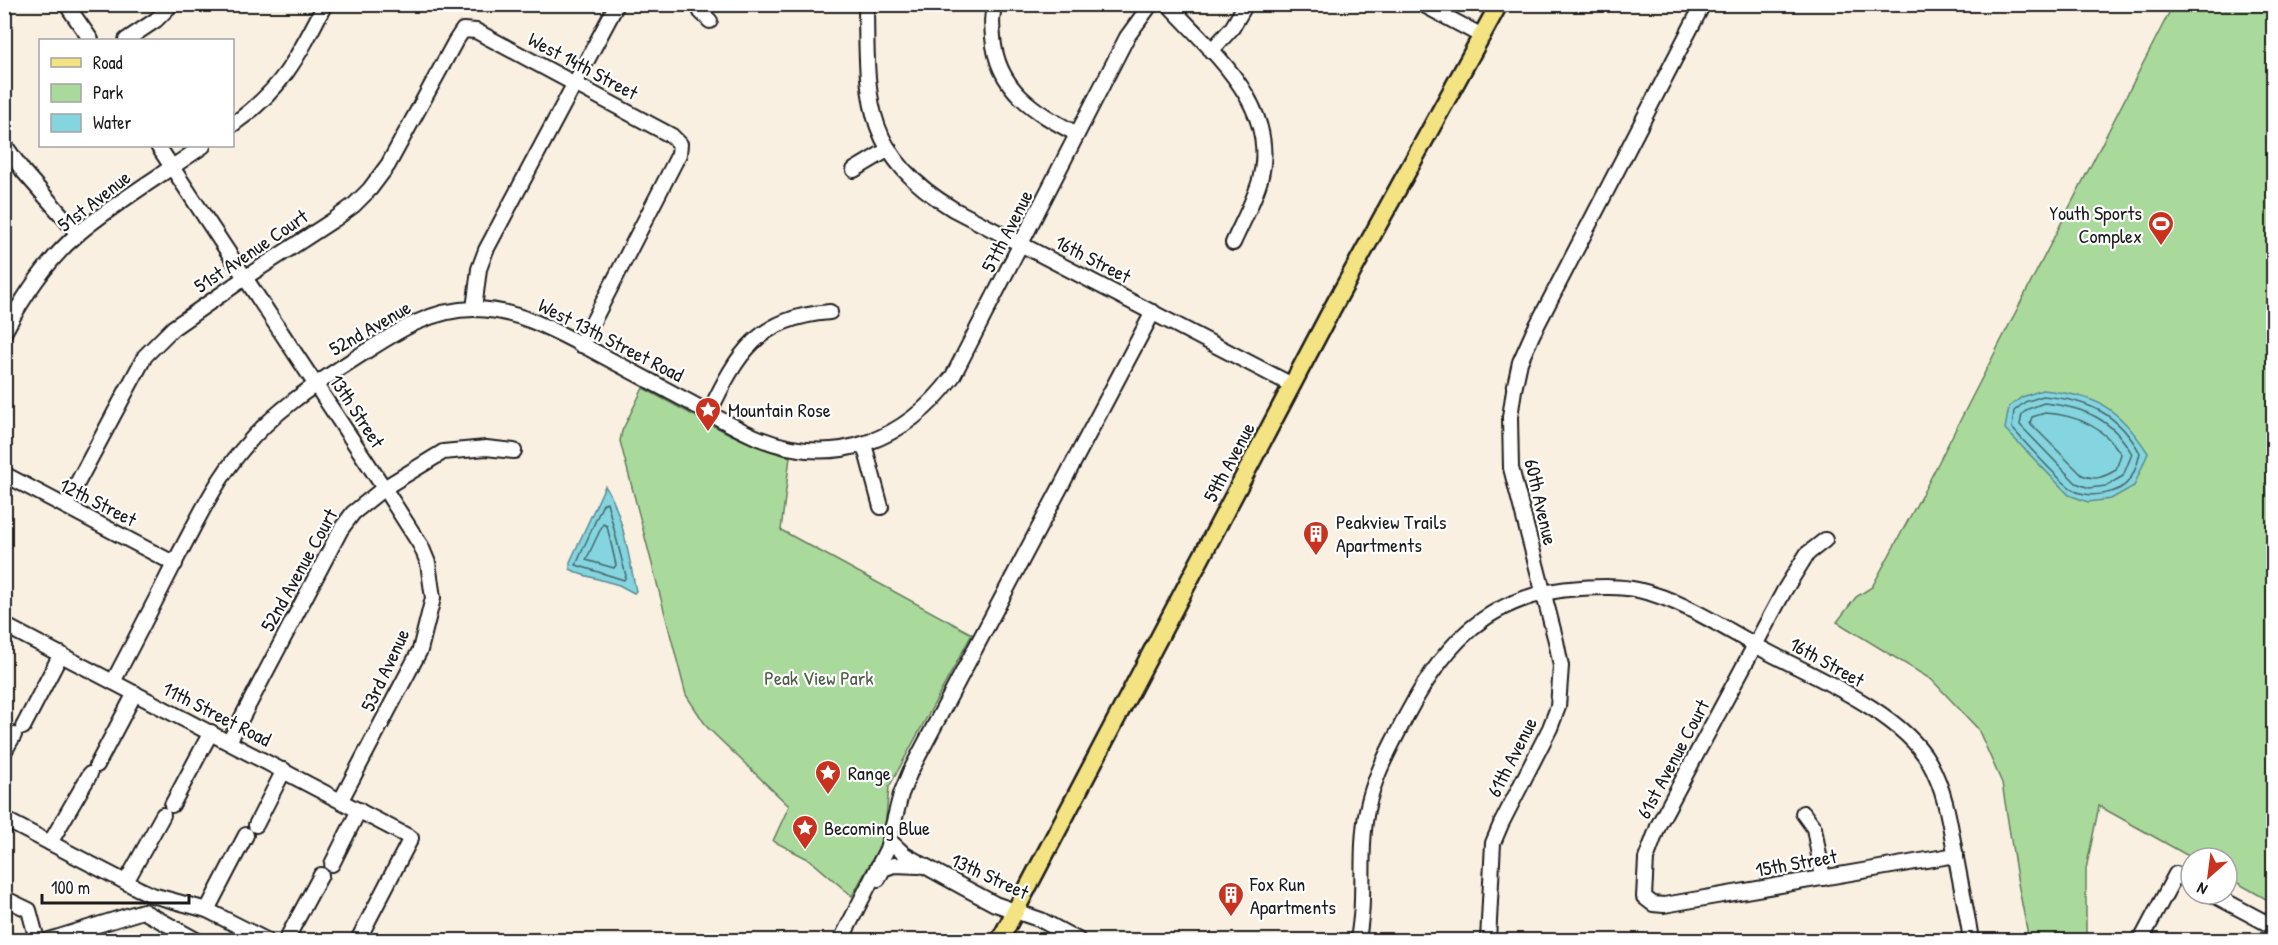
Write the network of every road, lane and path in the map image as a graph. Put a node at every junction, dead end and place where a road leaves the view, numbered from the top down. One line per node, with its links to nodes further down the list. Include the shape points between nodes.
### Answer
1 (66, 4): 17 (street)
2 (172, 4): 18 (street)
3 (325, 4): 21 (street, via 284,78 260,104)
4 (616, 4): 20 (street)
5 (698, 4): 14 (street)
6 (866, 4): 26 (street, 16th Street, via 870,102)
7 (995, 4): 22 (street, via 994,48 1011,85 1030,107)
8 (1150, 4): 22 (street, 57th Avenue, via 1127,37)
9 (1168, 4): 19 (street)
10 (1246, 4): 19 (street, via 1232,28)
11 (1422, 4): 16 (street)
12 (1499, 4): 16 (main road, 59th Avenue)
13 (1703, 4): 49 (street, 60th Avenue, via 1520,362 1510,417 1511,468)
14 (710, 21)
15 (463, 30): 20 (street, West 14th Street, via 476,31); 32 (street, 51st Avenue Court, via 388,165 370,189 335,219)
16 (1482, 36): 39 (main road, 59th Avenue)
17 (89, 39)
18 (128, 39)
19 (1211, 51): 30 (street, via 1251,101 1262,135 1260,181)
20 (574, 84): 33 (street, via 486,250 479,269); 37 (street, West 14th Street, via 672,136 680,144 679,154)
21 (234, 124)
22 (1077, 134): 31 (street, 57th Avenue)
23 (4, 144): 29 (street)
24 (160, 147): 27 (street, 13th Street)
25 (202, 147): 27 (street, 51st Avenue)
26 (889, 149): 28 (street); 31 (street, 16th Street, via 909,176 933,196)
27 (172, 167): 29 (street, 51st Avenue); 32 (street, 13th Street)
28 (854, 170)
29 (78, 234): 36 (street, 51st Avenue, via 45,269)
30 (1233, 243)
31 (1022, 244): 35 (street, 16th Street); 41 (street, 57th Avenue, via 958,368 941,392 906,423)
32 (246, 277): 38 (street, 13th Street); 45 (street, 51st Avenue Court, via 173,328 145,356)
33 (474, 309): 37 (street, West 13th Street Road, via 520,316); 38 (street, 52nd Avenue, via 437,315 401,329)
34 (830, 312): 40 (street, via 795,317 763,333 732,367)
35 (1153, 312): 39 (street, 16th Street); 63 (street, via 910,772 900,794)
36 (4, 333)
37 (581, 345): 40 (street, West 13th Street Road)
38 (316, 384): 44 (street, 13th Street); 48 (street, 52nd Avenue, via 275,414 242,449 215,486)
39 (1292, 385): 79 (main road, 59th Avenue)
40 (709, 412): 41 (street, West 13th Street Road, via 758,437 791,447 832,449)
41 (864, 444): 46 (street)
42 (514, 450): 44 (street, 52nd Avenue Court, via 443,452)
43 (4, 474): 45 (street, 12th Street)
44 (384, 488): 56 (street, 52nd Avenue Court, via 353,513 341,529); 59 (street, 53rd Avenue, via 421,546 430,571 433,598 420,650)
45 (65, 506): 48 (street, 12th Street)
46 (881, 507)
47 (1825, 540): 51 (street, 61st Avenue Court, via 1807,554)
48 (175, 564): 53 (street, 52nd Avenue)
49 (1542, 592): 51 (street, 16th Street, via 1609,586 1637,590 1663,597); 90 (street, via 1506,605 1455,642 1418,691 1377,772 1367,809 1361,848); 91 (street, 61th Avenue, via 1561,666 1558,707 1493,843)
50 (4, 625): 52 (street, 11th Street Road)
51 (1755, 645): 65 (street, 16th Street, via 1883,715 1912,740 1929,762 1942,792); 73 (street, 61st Avenue Court, via 1659,824 1646,858)
52 (61, 654): 53 (street, 11th Street Road); 57 (street)
53 (113, 682): 54 (street, 11th Street Road)
54 (135, 693): 55 (street, 11th Street Road); 64 (street)
55 (211, 732): 56 (street, 11th Street Road); 71 (street)
56 (229, 742): 58 (street, 11th Street Road)
57 (4, 752)
58 (284, 770): 59 (street, 11th Street Road); 77 (street)
59 (341, 800): 60 (street, 11th Street Road)
60 (359, 810): 66 (street); 86 (street, 11th Street Road, via 411,838)
61 (1803, 813): 70 (street, via 1814,828)
62 (4, 819): 64 (street)
63 (890, 841): 67 (street, 13th Street); 76 (street)
64 (50, 843): 71 (street)
65 (1956, 855): 70 (street, 15th Street); 92 (street, 16th Street)
66 (332, 864)
67 (924, 866): 76 (street, via 894,865 884,869 866,901); 79 (street, 13th Street)
68 (321, 875): 85 (street)
69 (2179, 876): 93 (street, via 2176,874)
70 (1823, 878): 73 (street, 15th Street, via 1664,905 1653,904)
71 (126, 882): 72 (street)
72 (152, 895): 77 (street); 78 (street)
73 (1644, 897)
74 (4, 898): 81 (street, via 29,910)
75 (2235, 906): 80 (street)
76 (858, 907): 87 (street)
77 (207, 910): 84 (street)
78 (143, 911): 82 (street); 83 (street)
79 (1015, 911): 88 (main road, 59th Avenue); 89 (street, 13th Street)
80 (2274, 927)
81 (37, 940)
82 (49, 940)
83 (196, 940)
84 (266, 940)
85 (286, 940)
86 (358, 940)
87 (841, 940)
88 (1000, 940)
89 (1078, 940)
90 (1358, 940)
91 (1488, 940)
92 (1971, 940)
93 (2141, 940)

